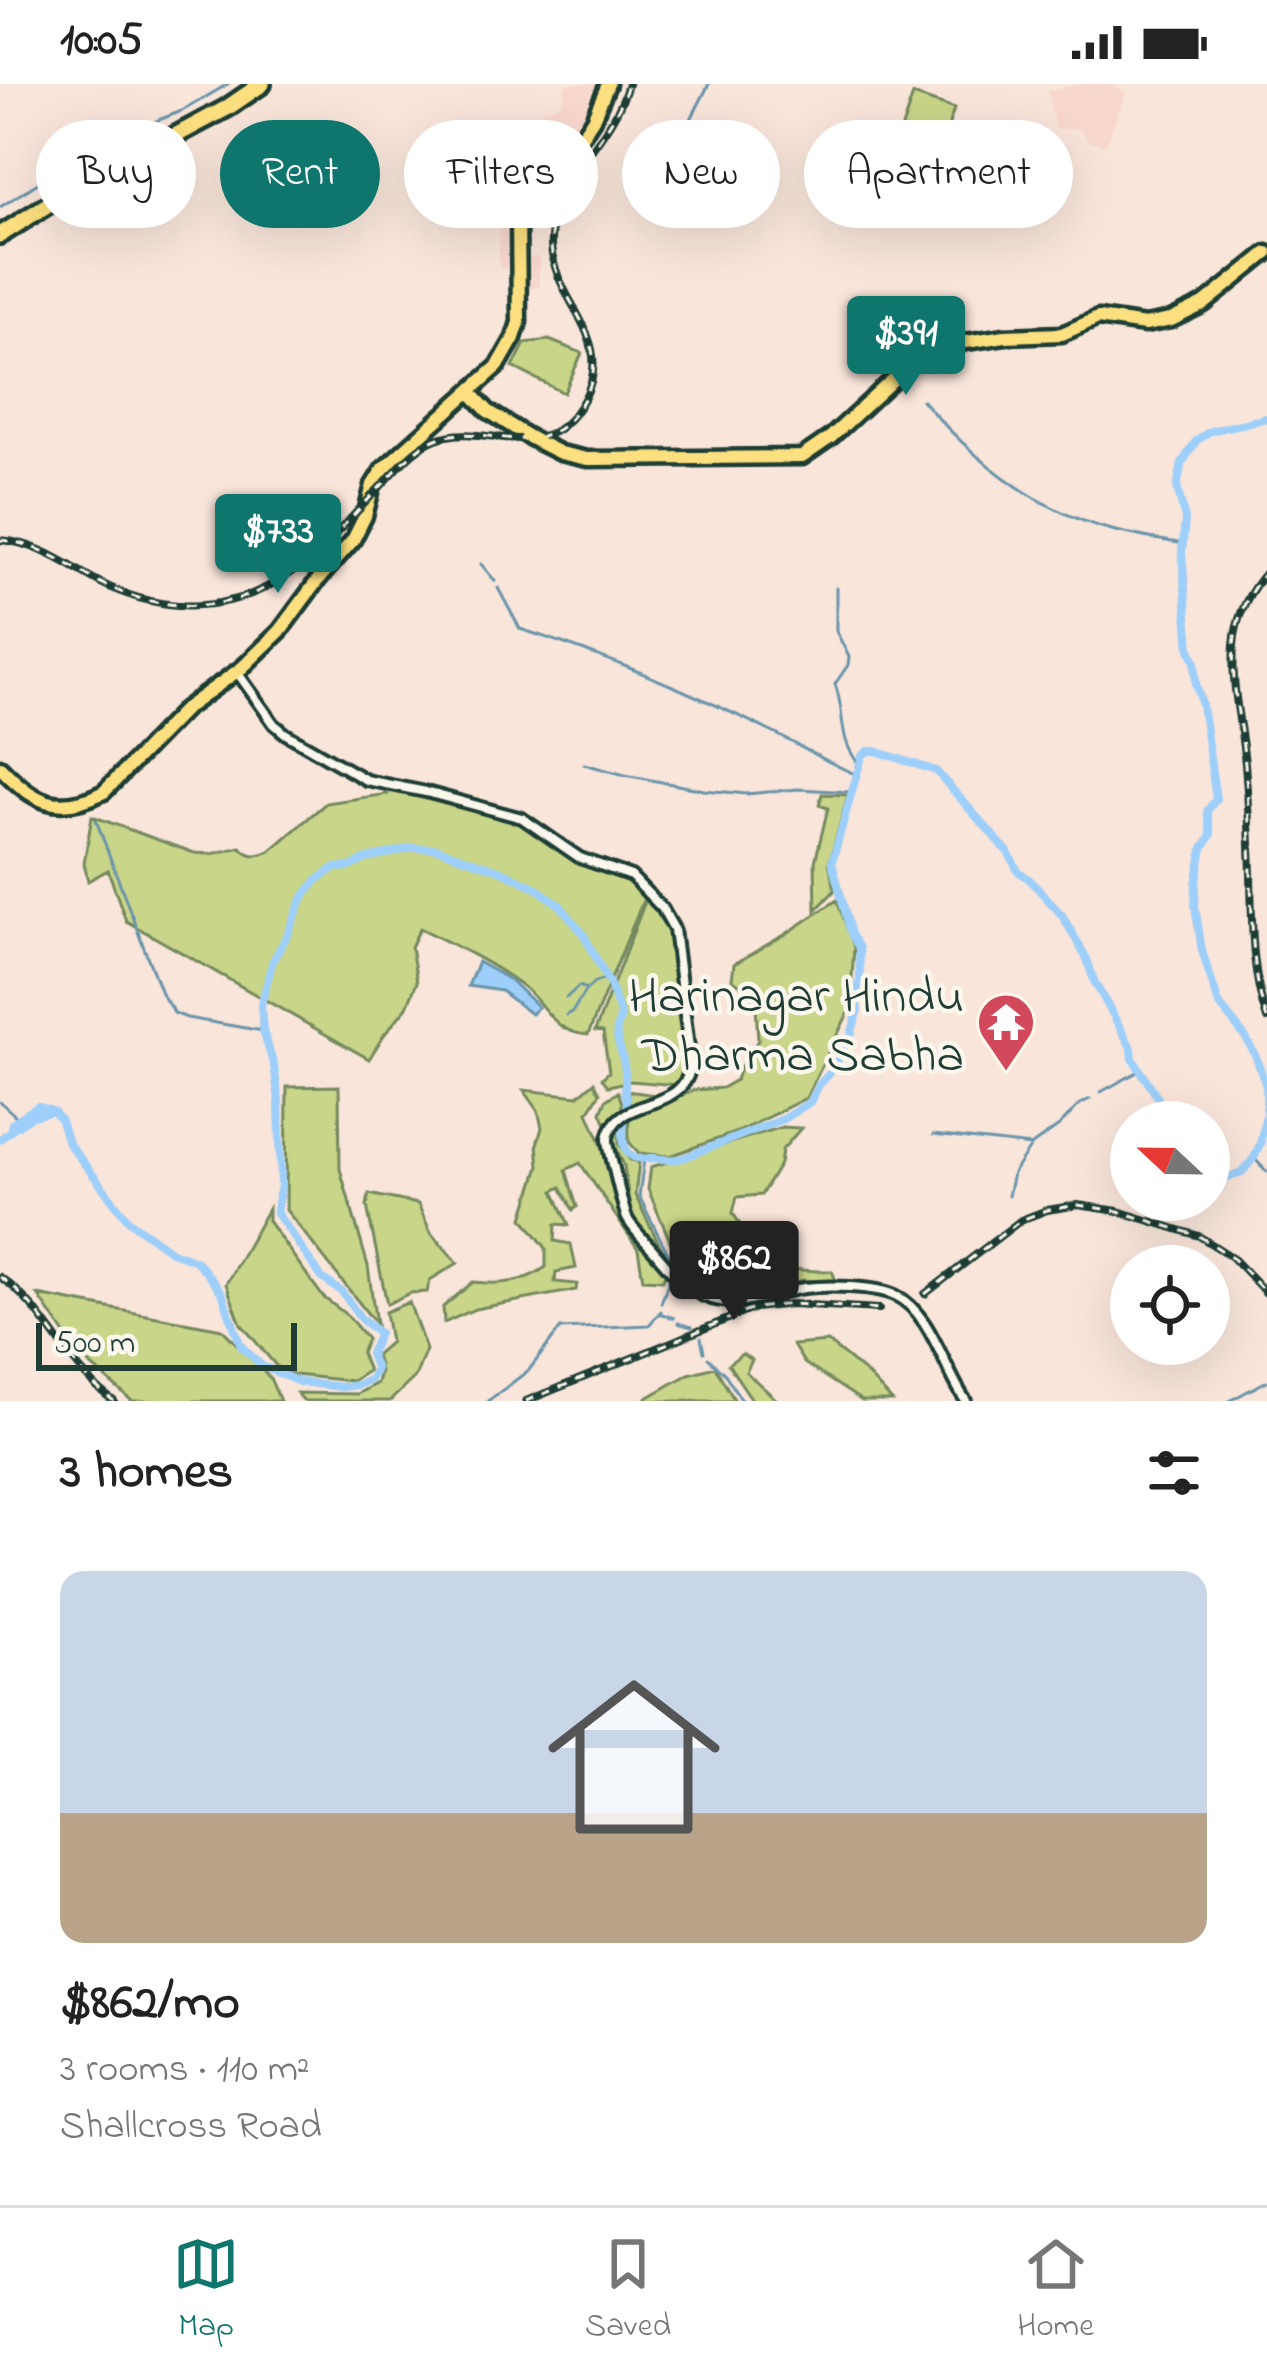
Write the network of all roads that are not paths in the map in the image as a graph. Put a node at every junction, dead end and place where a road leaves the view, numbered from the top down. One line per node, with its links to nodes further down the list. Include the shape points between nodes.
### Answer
1 (608, 84): 8 (main road, via 564,164 518,211 517,332)
2 (248, 90): 3 (highway); 4 (highway)
3 (0, 225)
4 (0, 235)
5 (1267, 253): 7 (main road, via 1196,309 1161,323 1098,318 1066,334)
6 (930, 332): 7 (main road)
7 (937, 346): 8 (main road, via 802,457 587,459 532,439)
8 (470, 392): 9 (main road, via 383,470 353,540)
9 (237, 672): 10 (main road, via 185,709 94,798 47,803); 11 (street, via 278,728 350,772 522,818 580,858 637,882 674,929 691,1063 680,1089 610,1130 626,1216 706,1297 759,1300 811,1287 893,1294 923,1322)
10 (0, 767)
11 (967, 1401)

